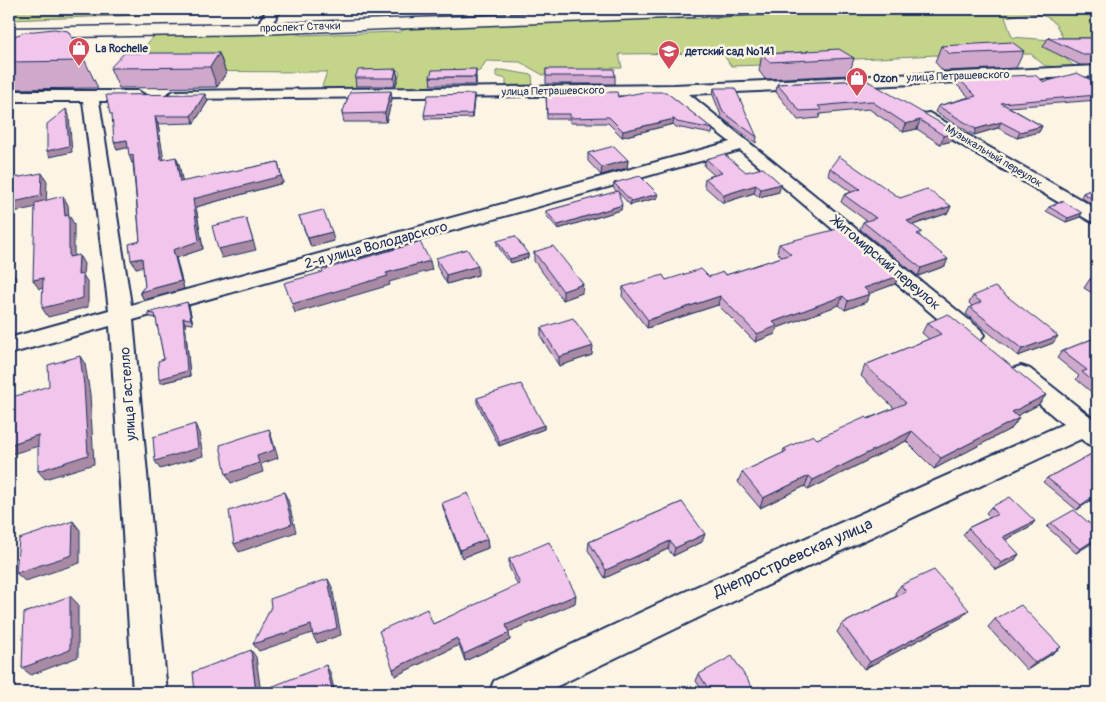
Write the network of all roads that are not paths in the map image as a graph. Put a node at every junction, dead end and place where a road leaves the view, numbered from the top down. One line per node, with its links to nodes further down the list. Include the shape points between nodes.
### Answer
1 (569, 9): 3 (main road, проспект Стачки)
2 (772, 9): 5 (main road, проспект Стачки, via 272,28)
3 (271, 14): 4 (main road, проспект Стачки)
4 (9, 24)
5 (9, 33)
6 (1077, 71): 7 (street, улица Петрашевского); 8 (street, улица Петрашевского); 9 (street)
7 (1097, 71)
8 (865, 80): 10 (street, улица Петрашевского); 11 (street)
9 (1097, 81)
10 (674, 90): 14 (street, улица Петрашевского); 17 (street, Житомирский переулок)
11 (891, 95)
12 (9, 96): 13 (street, улица Петрашевского)
13 (42, 96): 14 (street, улица Петрашевского); 15 (street)
14 (90, 97): 19 (street, улица Гастелло)
15 (9, 104)
16 (917, 110): 18 (street, Музыкальный переулок)
17 (744, 144): 19 (street, 2-я улица Володарского); 20 (street, Житомирский переулок)
18 (1097, 217)
19 (122, 316): 21 (street, 2-я улица Володарского); 24 (street, улица Гастелло)
20 (984, 344)
21 (9, 346)
22 (1006, 363): 23 (street)
23 (1090, 432): 25 (street, Днепростроевская улица, via 693,604)
24 (150, 693)
25 (506, 693)

